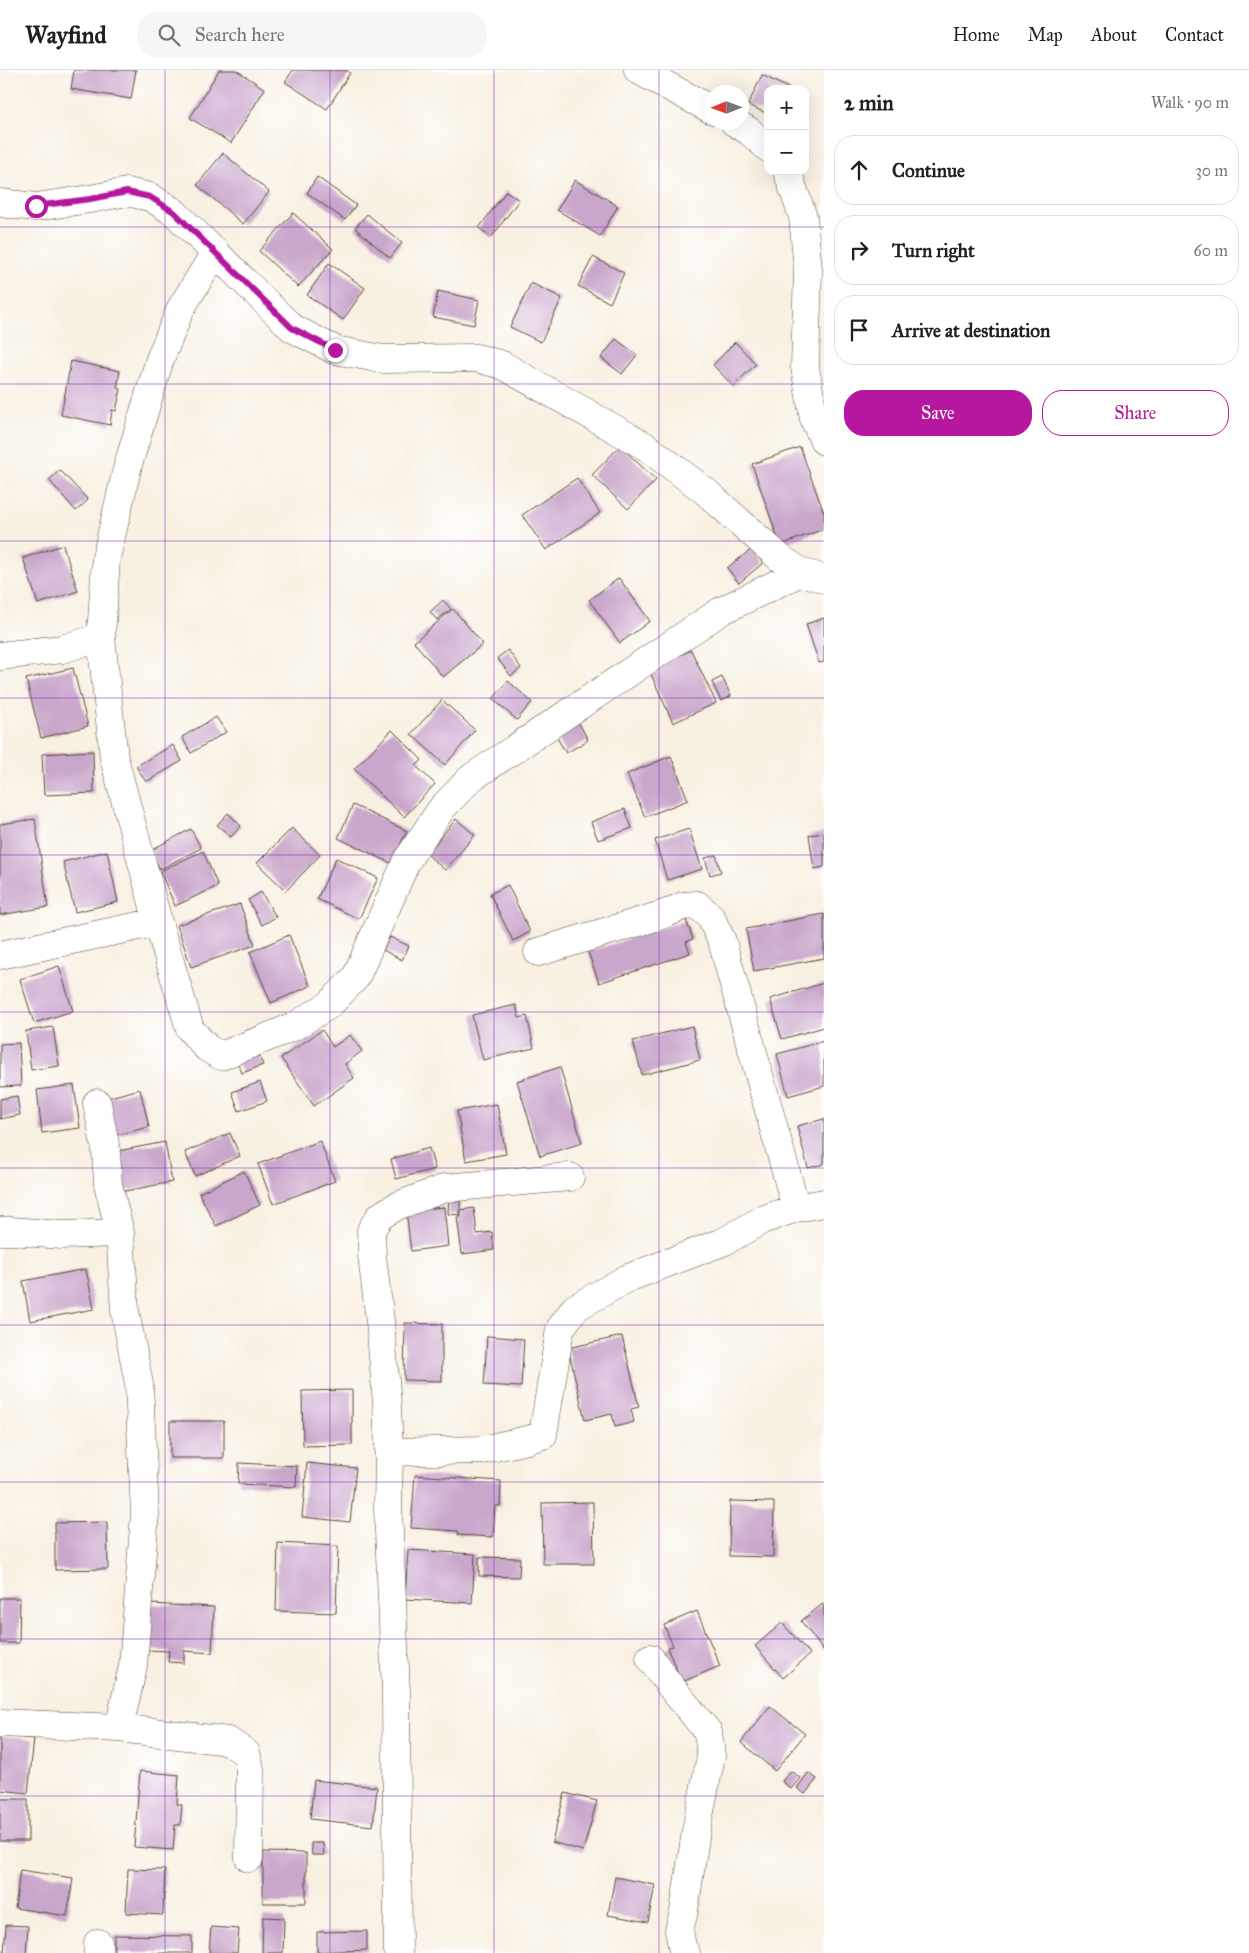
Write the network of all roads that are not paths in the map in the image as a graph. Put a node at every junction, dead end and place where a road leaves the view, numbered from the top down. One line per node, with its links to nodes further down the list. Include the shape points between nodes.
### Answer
1 (638, 70): 2 (street)
2 (704, 106)
3 (746, 130): 4 (street)
4 (764, 145)
5 (789, 175): 8 (street, via 803,217 808,270 805,367 814,419)
6 (0, 203): 7 (street, via 36,206 127,192 150,197 174,212)
7 (215, 253): 9 (street, via 292,328 335,350 382,359 477,358 502,365 645,446 705,491 780,558); 10 (street, via 181,308 160,360 128,465 106,558)
8 (824, 441)
9 (812, 576): 12 (street, via 721,611 471,778 442,808 407,860 356,977 329,1005 293,1027 221,1056 207,1048 190,1029)
10 (101, 637): 11 (street, via 62,649); 12 (street, via 114,758)
11 (0, 656)
12 (158, 922): 14 (street)
13 (538, 952): 18 (street, via 683,906 697,905 710,916 722,941)
14 (0, 955)
15 (97, 1103): 20 (street, via 106,1150 108,1184)
16 (570, 1177): 21 (street, via 444,1188 380,1216 372,1230 372,1256)
17 (824, 1203): 18 (street)
18 (796, 1208): 21 (street, via 628,1278 575,1308 560,1329 544,1434 482,1450)
19 (0, 1232): 20 (street, via 62,1236)
20 (120, 1233): 24 (street, via 125,1311 139,1384 145,1514 133,1666)
21 (389, 1452): 26 (street, via 396,1692)
22 (650, 1658): 27 (street, via 708,1732 712,1756 679,1931)
23 (0, 1723): 24 (street)
24 (119, 1728): 25 (street, via 228,1740 246,1753 250,1769)
25 (249, 1858)
26 (398, 1953)
27 (686, 1953)

